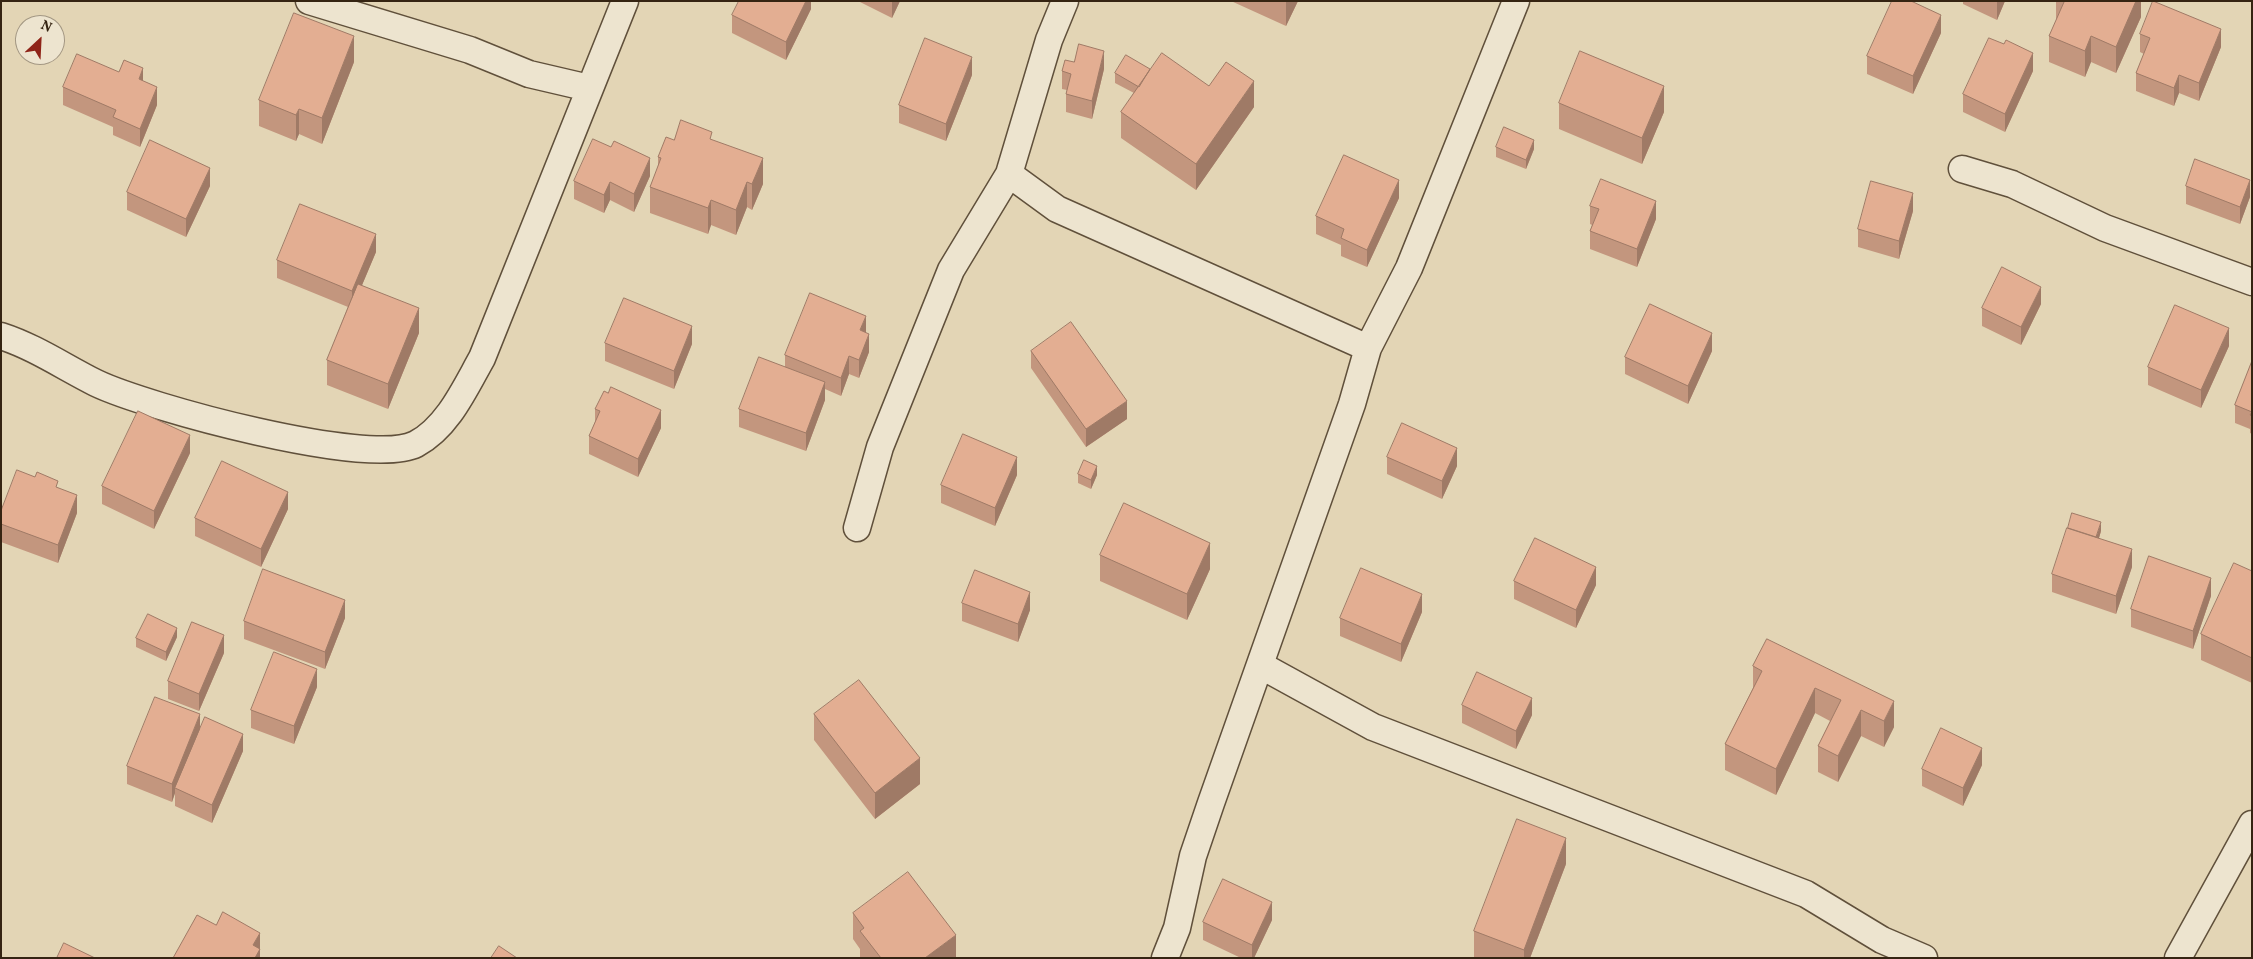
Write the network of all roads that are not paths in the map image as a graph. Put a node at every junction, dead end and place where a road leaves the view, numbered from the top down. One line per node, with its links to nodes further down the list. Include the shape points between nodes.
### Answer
1 (309, 1): 5 (street, via 470,50 529,74)
2 (625, 1): 5 (street)
3 (1065, 1): 7 (street, via 1049,40)
4 (1516, 1): 10 (street, via 1409,268)
5 (589, 88): 9 (street, via 482,358 452,410 415,444 393,450 342,448 208,420 96,383 50,357)
6 (1962, 169): 8 (street, via 2012,184 2114,231)
7 (1010, 174): 10 (street, via 1057,209); 11 (street, via 950,270 880,447)
8 (2252, 282)
9 (1, 336)
10 (1368, 348): 12 (street, via 1352,404)
11 (857, 528)
12 (1260, 665): 14 (street, via 1193,856 1177,928); 15 (street, via 1374,727 1806,894 1882,940)
13 (2252, 824): 16 (street)
14 (1165, 958)
15 (1924, 958)
16 (2178, 958)

